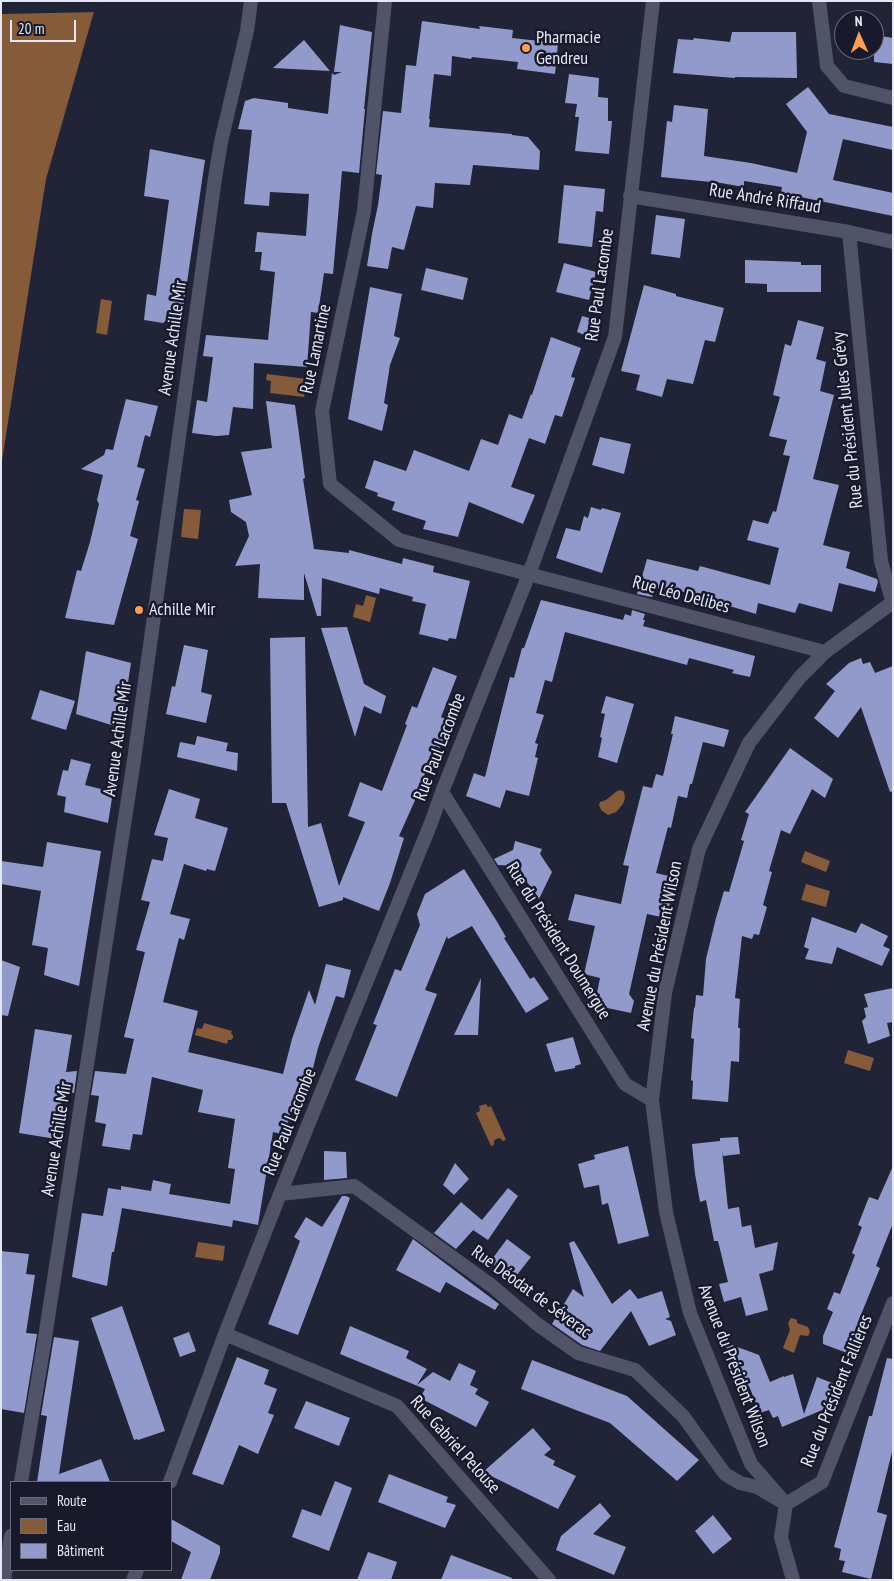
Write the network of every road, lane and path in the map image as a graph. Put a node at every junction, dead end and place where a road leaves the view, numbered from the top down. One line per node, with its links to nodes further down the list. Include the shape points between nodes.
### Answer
1 (251, 1): 17 (street, Avenue Achille Mir, via 215,178 134,760)
2 (385, 1): 9 (street, Rue Lamartine, via 364,211 322,411 330,484 399,540)
3 (654, 1): 6 (street, Rue Paul Lacombe)
4 (819, 1): 5 (street, via 827,66 844,86)
5 (893, 98)
6 (630, 196): 7 (street, Rue André Riffaud); 9 (street, Rue Paul Lacombe, via 615,338)
7 (849, 232): 8 (street, Rue André Riffaud); 10 (street, Rue du Président Jules Grévy, via 881,561)
8 (893, 242)
9 (528, 574): 11 (street, Rue Léo Delibes); 12 (street, Rue Paul Lacombe)
10 (893, 602): 11 (street, Avenue du Président Wilson)
11 (825, 652): 13 (street, Avenue du Président Wilson, via 800,677 749,744 698,849 666,993)
12 (442, 792): 13 (street, Rue du Président Doumergue, via 625,1084); 14 (street, Rue Paul Lacombe)
13 (652, 1100): 19 (street, Avenue du Président Wilson, via 666,1212 690,1313 751,1464)
14 (280, 1194): 16 (street, Rue Paul Lacombe); 19 (street, Rue Déodat de Séverac, via 354,1186 578,1352 635,1370 684,1416 725,1474)
15 (893, 1303): 19 (street, Rue du Président Fallières, via 822,1482)
16 (225, 1334): 18 (street, Rue Paul Lacombe); 22 (street, Rue Gabriel Pelouse, via 397,1406)
17 (20, 1481)
18 (170, 1481)
19 (786, 1504): 23 (street, via 781,1537)
20 (10, 1542): 21 (street)
21 (4, 1580)
22 (549, 1580)
23 (793, 1580)

